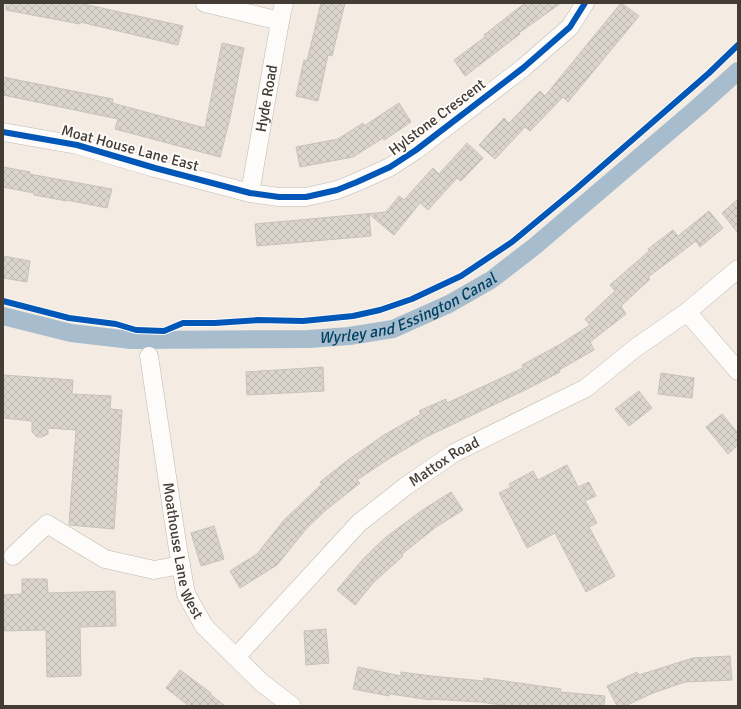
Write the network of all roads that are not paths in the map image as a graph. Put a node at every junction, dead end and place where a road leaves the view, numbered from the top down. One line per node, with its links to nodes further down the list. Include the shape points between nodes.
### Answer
1 (205, 3): 4 (street)
2 (284, 3): 4 (street, Hyde Road)
3 (585, 3): 6 (street, Hylstone Crescent, via 570,27 523,68 390,167 337,190 306,197)
4 (280, 21): 6 (street, Hyde Road)
5 (3, 132): 6 (street, Moat House Lane East, via 77,145)
6 (250, 193)
7 (738, 269): 8 (street, Mattox Road)
8 (687, 312): 10 (street); 13 (street, Mattox Road, via 634,349 586,388 454,453 406,486 359,522)
9 (150, 356): 12 (street, Moathouse Lane West)
10 (738, 371)
11 (13, 556): 12 (street, via 47,524 105,559 154,570)
12 (181, 565): 13 (street, Moathouse Lane West, via 186,594 204,626)
13 (236, 656): 14 (street, Moathouse Lane West, via 262,683)
14 (292, 706)

